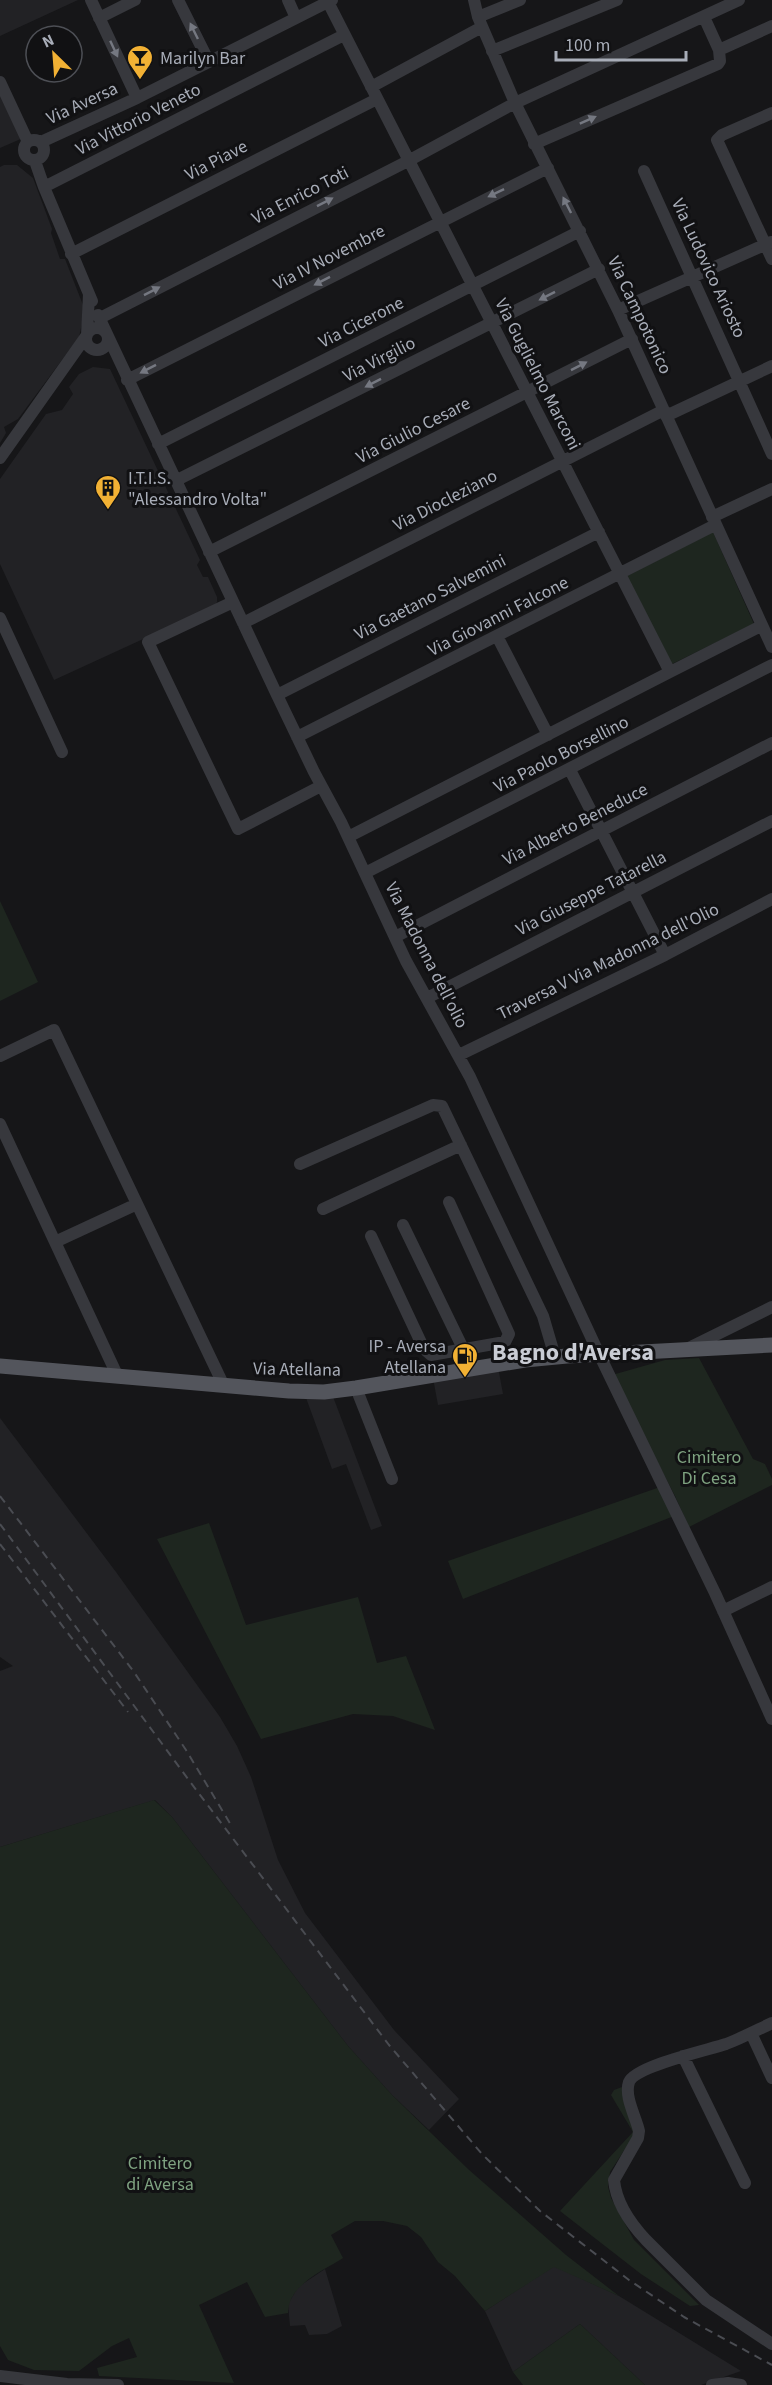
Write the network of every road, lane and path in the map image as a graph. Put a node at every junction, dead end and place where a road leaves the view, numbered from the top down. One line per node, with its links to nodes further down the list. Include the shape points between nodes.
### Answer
1 (91, 0): 11 (street)
2 (135, 0): 11 (street)
3 (178, 0): 18 (street, one-way to 3)
4 (288, 0): 12 (street)
5 (474, 0): 13 (street, Via Campotonico)
6 (520, 0): 13 (street, Via Piave)
7 (617, 0): 17 (street)
8 (739, 0): 10 (street, Via Enrico Toti)
9 (330, 1): 12 (street, Via Aversa); 15 (street, Via Guglielmo Marconi)
10 (709, 10): 16 (street); 22 (street, Via Enrico Toti)
11 (99, 18): 21 (street, one-way to 21)
12 (296, 18): 18 (street, Via Aversa)
13 (480, 22): 17 (street, Via Campotonico); 20 (street, Via Piave)
14 (772, 26): 16 (street)
15 (344, 35): 20 (street, Via Guglielmo Marconi); 29 (street, Via Vittorio Veneto)
16 (719, 50): 25 (street, one-way to 16, via 718,64)
17 (492, 51): 22 (street, Via Campotonico)
18 (208, 62): 21 (street, Via Aversa)
19 (0, 82): 24 (street)
20 (374, 93): 26 (street, Via Guglielmo Marconi); 33 (street, Via Piave)
21 (137, 98): 24 (street, Via Aversa)
22 (515, 103): 25 (street, Via Campotonico); 26 (street, Via Enrico Toti)
23 (772, 112): 32 (street, via 717,140)
24 (34, 142): 29 (street, via 44,153 35,160)
25 (534, 144): 27 (street, Via Campotonico)
26 (408, 160): 30 (street, Via Guglielmo Marconi); 41 (street, Via Enrico Toti, one-way to 26)
27 (548, 168): 30 (street, Via IV Novembre, one-way to 30); 31 (street, Via Campotonico, one-way to 27)
28 (644, 171): 36 (street, Via Ludovico Ariosto)
29 (44, 187): 33 (street)
30 (439, 221): 37 (street, Via Guglielmo Marconi); 47 (street, Via IV Novembre, one-way to 47)
31 (580, 231): 35 (street, Via Campotonico); 37 (street, Via Cicerone)
32 (769, 242): 34 (street); 36 (street)
33 (71, 254): 38 (street)
34 (772, 259)
35 (599, 269): 39 (street, Via Campotonico); 40 (street, Via Virgilio, one-way to 40)
36 (693, 276): 39 (street); 48 (street, Via Ludovico Ariosto)
37 (472, 286): 40 (street, Via Guglielmo Marconi); 51 (street, Via Cicerone)
38 (89, 294): 41 (street); 41 (street)
39 (618, 310): 43 (street, Via Campotonico)
40 (492, 323): 49 (street, Via Guglielmo Marconi); 55 (street, Via Virgilio, one-way to 55)
41 (95, 324): 42 (street, Via Madonna dell'olio); 44 (street, via 87,344); 45 (street)
42 (107, 334): 44 (street, via 107,344); 47 (street, Via Madonna dell'olio)
43 (632, 339): 49 (street, Via Giulio Cesare, one-way to 43); 50 (street, Via Campotonico)
44 (97, 350): 45 (street); 47 (street)
45 (70, 362): 53 (street)
46 (772, 366): 48 (street, Via Diocleziano)
47 (126, 376): 51 (street, Via Madonna dell'olio)
48 (740, 381): 50 (street, Via Diocleziano); 52 (street, Via Ludovico Ariosto)
49 (527, 393): 54 (street, Via Guglielmo Marconi); 59 (street, Via Giulio Cesare)
50 (665, 413): 54 (street, Via Diocleziano); 57 (street, Via Campotonico)
51 (158, 444): 55 (street, Via Madonna dell'olio)
52 (772, 454)
53 (0, 458)
54 (562, 461): 58 (street, Via Guglielmo Marconi); 63 (street, Via Diocleziano)
55 (175, 481): 59 (street, Via Madonna dell'olio)
56 (772, 489): 57 (street, Via Giovanni Falcone)
57 (713, 521): 60 (street, Via Giovanni Falcone); 64 (street, Via Campotonico)
58 (598, 532): 60 (street, Via Guglielmo Marconi); 69 (street, Via Gaetano Salvemini)
59 (209, 552): 61 (street, Via Madonna dell'olio)
60 (620, 574): 65 (street, Via Giovanni Falcone); 68 (street, Via Guglielmo Marconi)
61 (233, 602): 63 (street, Via Madonna dell'olio); 75 (street, via 148,642 238,829)
62 (0, 618): 73 (street)
63 (243, 623): 69 (street, Via Madonna dell'olio)
64 (761, 626): 66 (street, Via Campotonico); 68 (street)
65 (497, 636): 70 (street); 71 (street, Via Giovanni Falcone)
66 (772, 647)
67 (772, 665): 74 (street, Via Paolo Borsellino)
68 (670, 672): 70 (street)
69 (277, 695): 71 (street, Via Madonna dell'olio)
70 (548, 735): 78 (street)
71 (297, 737): 75 (street, Via Madonna dell'olio)
72 (772, 743): 77 (street, Via Alberto Beneduce)
73 (62, 752)
74 (570, 770): 77 (street); 79 (street, Via Paolo Borsellino)
75 (321, 786): 78 (street, Via Madonna dell'olio)
76 (772, 821): 80 (street, Via Giuseppe Tatarella)
77 (600, 832): 80 (street); 82 (street, Via Alberto Beneduce)
78 (348, 837): 79 (street, Via Madonna dell'olio)
79 (365, 873): 82 (street, Via Madonna dell'olio)
80 (632, 893): 83 (street); 84 (street, Via Giuseppe Tatarella)
81 (772, 899): 83 (street, Traversa V Via Madonna dell'Olio)
82 (394, 936): 84 (street, Via Madonna dell'olio)
83 (665, 955): 85 (street, Traversa V Via Madonna dell'Olio)
84 (427, 998): 85 (street, Via Madonna dell'olio)
85 (459, 1055): 100 (street, Via Madonna dell'olio)
86 (0, 1056): 91 (street, via 54,1030)
87 (0, 1124): 95 (street)
88 (460, 1145): 89 (street, via 442,1106 433,1105); 92 (street); 101 (street, via 543,1316)
89 (300, 1164)
90 (449, 1202): 99 (street, via 509,1334 505,1342)
91 (137, 1204): 95 (street); 105 (street)
92 (323, 1209)
93 (404, 1225): 99 (street)
94 (371, 1236): 99 (street, via 424,1349 431,1355)
95 (55, 1242): 104 (street)
96 (772, 1307): 98 (street)
97 (772, 1346): 98 (main road, Via Atellana)
98 (687, 1349): 100 (main road, Via Atellana)
99 (464, 1350): 103 (street)
100 (599, 1354): 101 (main road, Via Atellana); 109 (street, Via Madonna dell'olio)
101 (555, 1357): 103 (main road, Via Atellana)
102 (0, 1366): 104 (main road, Via Atellana)
103 (473, 1369): 106 (main road, Via Atellana)
104 (118, 1377): 105 (main road, Via Atellana)
105 (224, 1386): 106 (main road, Via Atellana, via 324,1392)
106 (357, 1388): 107 (street)
107 (392, 1479)
108 (772, 1587): 109 (street)
109 (723, 1611): 110 (street)
110 (768, 1701): 111 (street)
111 (772, 1719)
112 (772, 2023): 113 (street)
113 (752, 2033): 114 (street); 115 (street)
114 (683, 2056): 116 (street); 117 (street, via 633,2076 629,2083 639,2131 635,2146 614,2180 615,2190 638,2231 696,2291)
115 (772, 2078)
116 (746, 2183)
117 (772, 2344)
118 (0, 2376): 119 (street)
119 (67, 2384): 120 (street)
120 (97, 2384): 121 (street)
121 (118, 2385)
122 (712, 2385): 123 (street)
123 (741, 2385)

